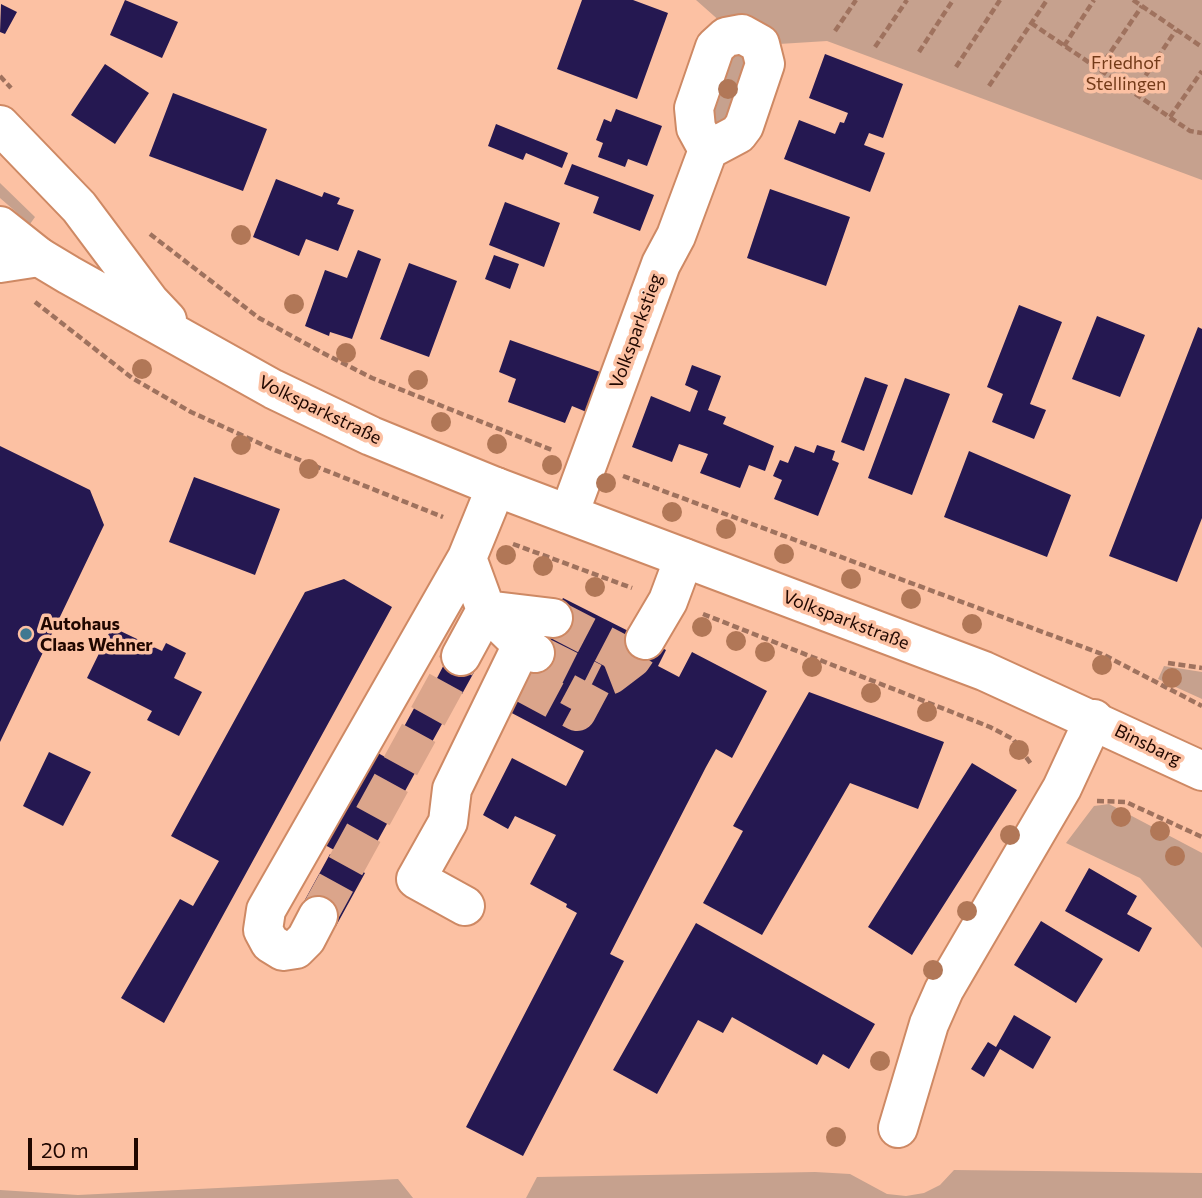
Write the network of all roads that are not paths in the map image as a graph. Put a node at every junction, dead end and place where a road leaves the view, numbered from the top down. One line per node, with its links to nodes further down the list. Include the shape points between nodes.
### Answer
1 (9, 110): 6 (main road, Volksparkstraße, via 150,302)
2 (708, 150): 8 (main road, Volksparkstieg)
3 (0, 226): 4 (main road, Volksparkstraße)
4 (39, 257): 5 (main road); 6 (main road, Volksparkstraße)
5 (0, 263)
6 (183, 336): 7 (main road, Volksparkstraße, via 310,408)
7 (496, 487): 8 (main road, Volksparkstraße); 9 (main road)
8 (569, 514): 10 (main road, Volksparkstraße)
9 (467, 558): 11 (main road); 18 (main road, via 266,910 262,930 270,943 283,951 296,948)
10 (684, 558): 13 (main road, via 668,601); 15 (main road, Volksparkstraße, via 984,671)
11 (486, 610): 12 (main road); 14 (main road); 17 (main road, via 521,664 452,789 448,822 416,880)
12 (552, 618)
13 (645, 640)
14 (461, 656)
15 (1094, 719): 16 (main road, Binsbarg); 19 (main road, via 1062,788 944,990)
16 (1202, 771)
17 (465, 906)
18 (318, 916)
19 (898, 1128)

